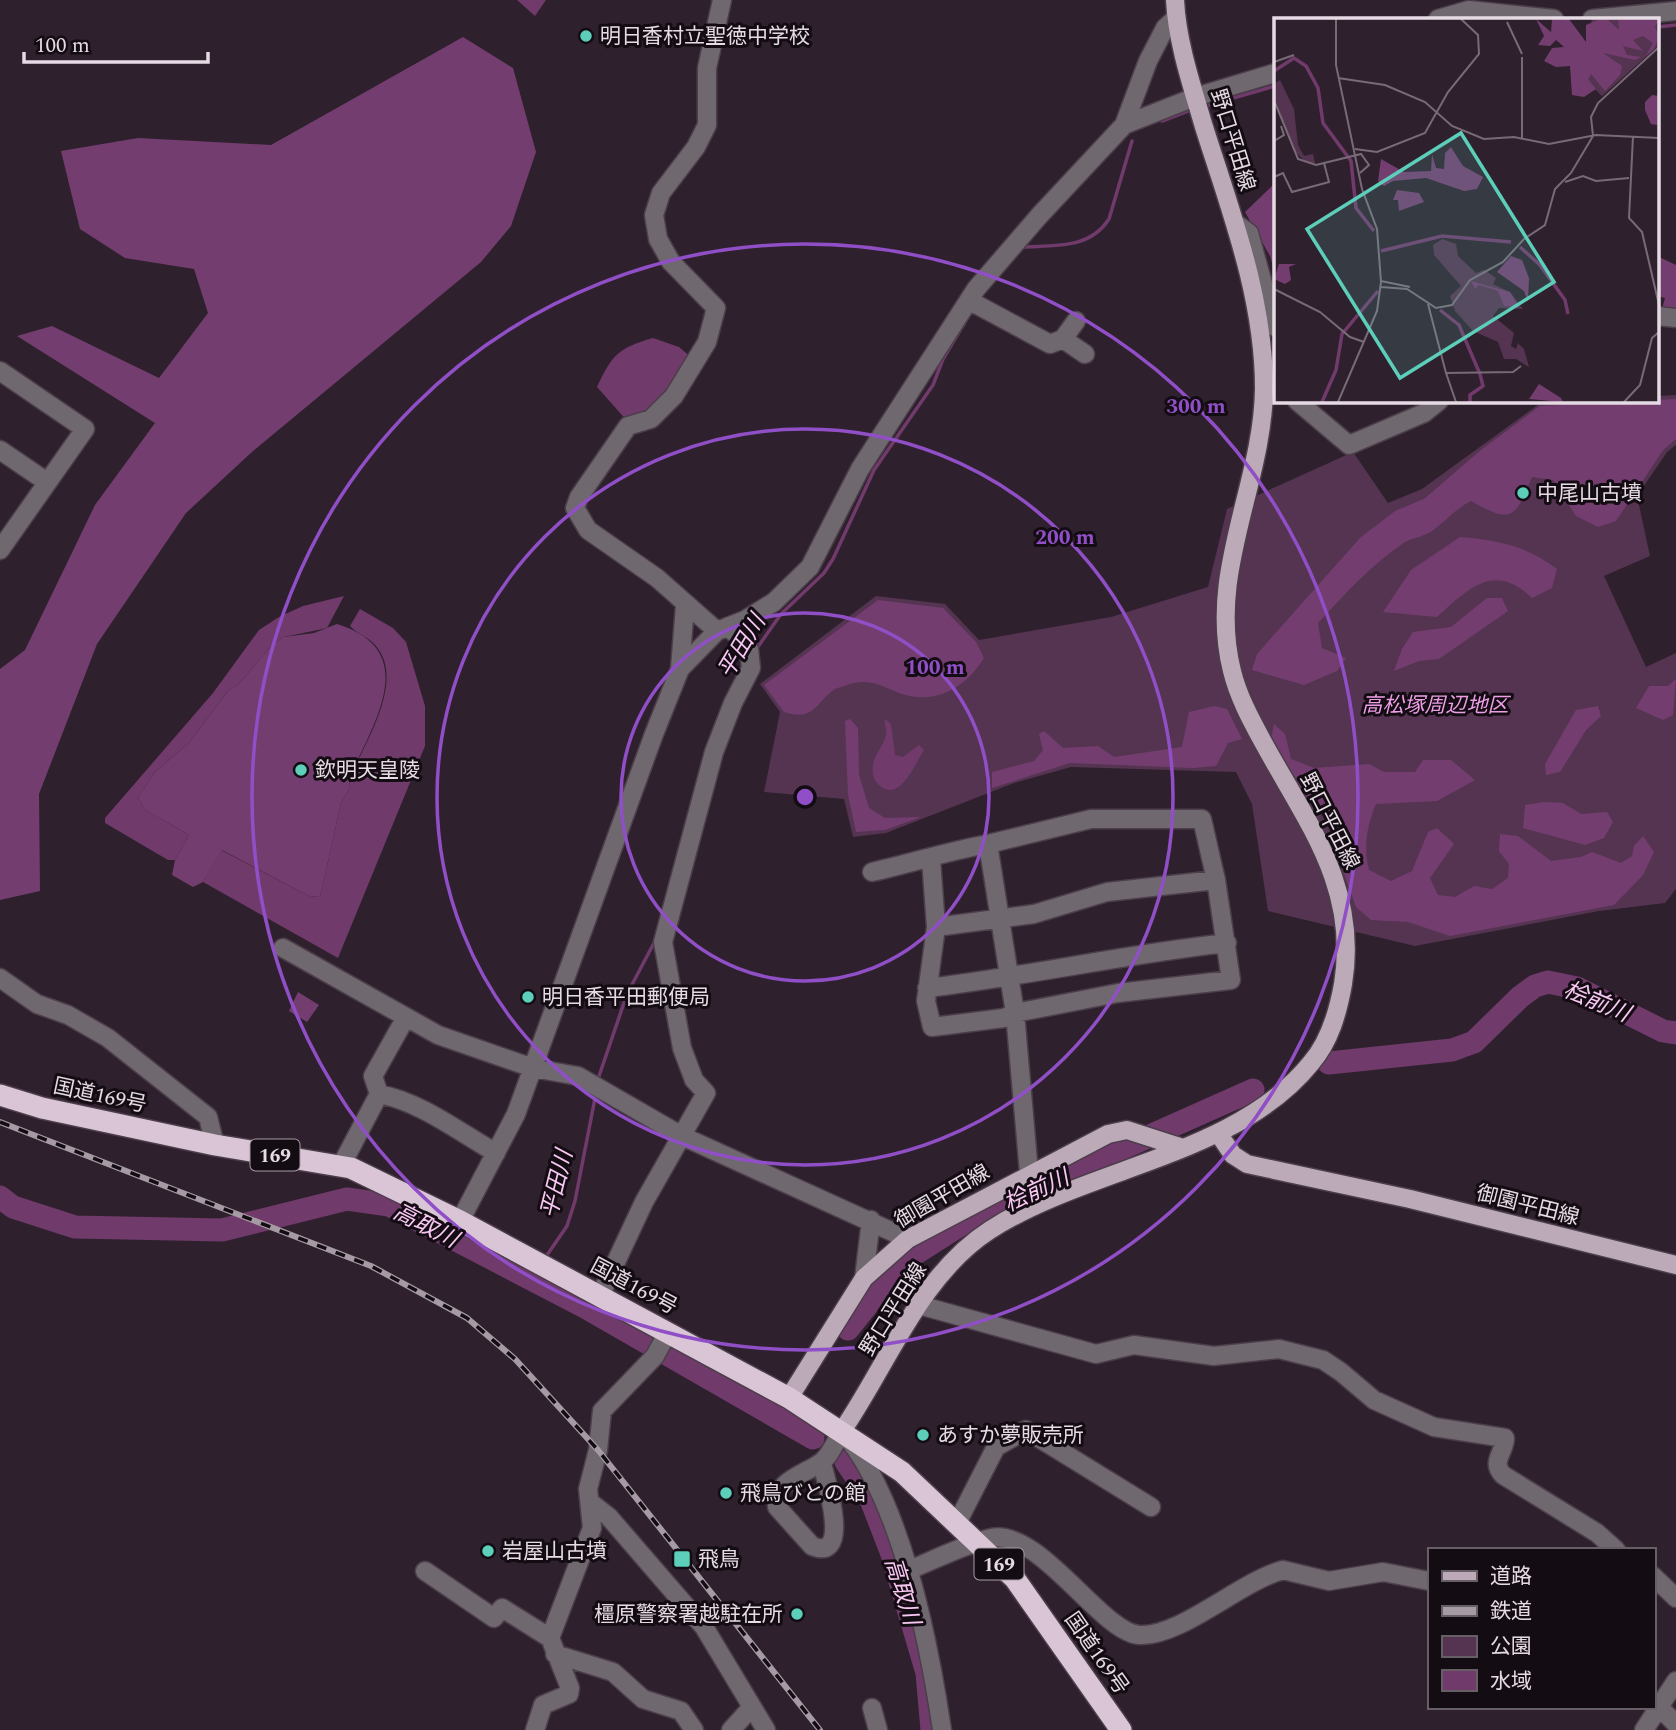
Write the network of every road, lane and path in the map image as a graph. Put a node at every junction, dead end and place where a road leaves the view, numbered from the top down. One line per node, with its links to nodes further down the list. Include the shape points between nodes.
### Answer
1 (722, 0): 25 (street, via 708,68 706,125 661,193 654,215 658,239 671,262 716,308 707,342 665,408 651,419 628,426 575,508 588,530 657,578)
2 (1513, 7): 5 (street, via 1469,10); 6 (street)
3 (1175, 9): 9 (main road, 野口平田線); 10 (street, via 1148,61)
4 (1676, 11): 7 (street)
5 (1441, 18)
6 (1551, 18)
7 (1602, 18)
8 (1274, 73): 9 (street)
9 (1195, 97): 10 (street); 11 (main road, 野口平田線)
10 (1124, 125): 12 (street, via 1011,247)
11 (1235, 223): 16 (street, via 1250,233); 44 (main road, 野口平田線, via 1259,313 1264,391 1258,445 1227,570 1224,611 1231,670 1247,712 1334,875 1348,937 1339,1009 1315,1059 1260,1111)
12 (975, 304): 17 (street, via 1050,344); 26 (street, via 860,468 810,567 774,602)
13 (1658, 316): 14 (street)
14 (1676, 318)
15 (1076, 321): 17 (street)
16 (1274, 323)
17 (1063, 339): 18 (street)
18 (1085, 354)
19 (0, 371): 23 (street, via 85,429)
20 (1298, 402): 21 (street, via 1349,445 1424,413)
21 (1438, 402)
22 (0, 450): 23 (street)
23 (47, 482): 24 (street)
24 (4, 538)
25 (685, 605): 26 (street); 27 (street)
26 (722, 629): 27 (street); 45 (street, via 749,649 751,668 714,752 663,942 682,1048 694,1080 706,1093)
27 (680, 669): 41 (street)
28 (988, 844): 29 (street, via 940,852); 31 (street, via 1091,819 1202,819); 32 (street)
29 (931, 859): 30 (street); 33 (street)
30 (872, 872)
31 (1216, 880): 32 (street, via 1107,892); 34 (street)
32 (1001, 919): 33 (street); 37 (street)
33 (936, 928): 38 (street)
34 (1227, 943): 37 (street, via 1149,952); 39 (street, via 1231,980 1118,993)
35 (283, 948): 40 (street)
36 (0, 978): 46 (street, via 37,1004 108,1038 208,1117)
37 (1010, 978): 38 (street); 39 (street)
38 (927, 988): 39 (street, via 932,1027)
39 (1015, 1013): 50 (street)
40 (406, 1017): 41 (street, via 438,1035); 42 (street, via 373,1076)
41 (533, 1068): 45 (street, via 594,1085); 48 (street)
42 (379, 1094): 48 (street, via 433,1116); 49 (street)
43 (0, 1095): 46 (highway, 国道169号 / 169)
44 (1218, 1133): 47 (main road, 野口平田線); 54 (main road, 御園平田線, via 1233,1155 1247,1164)
45 (682, 1136): 51 (street); 56 (street, via 644,1202)
46 (215, 1144): 49 (highway, 国道169号 / 169)
47 (1173, 1144): 50 (main road, 御園平田線, via 1135,1131 1108,1134); 57 (main road, 野口平田線, via 990,1230 949,1263)
48 (496, 1153): 52 (street)
49 (341, 1166): 52 (highway, 国道169号 / 169, via 383,1181)
50 (1029, 1173): 53 (main road, 御園平田線)
51 (870, 1220): 53 (street); 55 (street)
52 (460, 1221): 56 (highway, 国道169号 / 169)
53 (908, 1238): 55 (main road, 御園平田線)
54 (1676, 1265)
55 (864, 1278): 59 (main road, 御園平田線)
56 (600, 1296): 58 (highway, 国道169号 / 169)
57 (919, 1305): 60 (main road, 野口平田線); 66 (street, via 1096,1354 1134,1345 1214,1356 1279,1349 1322,1360 1391,1409 1434,1427 1505,1438 1497,1470)
58 (668, 1332): 59 (highway, 国道169号 / 169); 62 (street, via 655,1356 601,1411 598,1451 587,1489)
59 (789, 1398): 60 (highway, 国道169号 / 169)
60 (842, 1432): 61 (street); 64 (highway, 国道169号 / 169, via 902,1472); 68 (street, via 872,1473)
61 (822, 1463): 61 (street, via 836,1527 831,1543 818,1548 807,1542 777,1507 776,1499 802,1471)
62 (590, 1502): 72 (street, via 590,1535); 75 (street, via 609,1517 704,1627)
63 (1151, 1507): 64 (street, via 1026,1430 996,1447)
64 (957, 1523): 65 (highway, 国道169号 / 169)
65 (978, 1544): 68 (street); 70 (street, via 1000,1538 1018,1544 1061,1573 1112,1622 1142,1636 1183,1622 1283,1570 1329,1581 1383,1572); 85 (highway, 国道169号 / 169, via 1015,1579)
66 (1614, 1548)
67 (425, 1571): 72 (street, via 494,1618 502,1608)
68 (907, 1571): 84 (street, via 931,1652)
69 (1655, 1578): 71 (street)
70 (1428, 1581)
71 (1676, 1598)
72 (553, 1646): 79 (street, via 569,1694 543,1705); 80 (street, via 612,1672 643,1699 681,1711)
73 (1676, 1681): 74 (street)
74 (1656, 1704): 78 (street)
75 (751, 1707): 81 (street); 82 (street)
76 (872, 1708): 83 (street)
77 (1654, 1709): 86 (street)
78 (1676, 1724)
79 (535, 1730)
80 (694, 1730)
81 (732, 1730)
82 (766, 1730)
83 (878, 1730)
84 (942, 1730)
85 (1121, 1730)
86 (1644, 1730)

